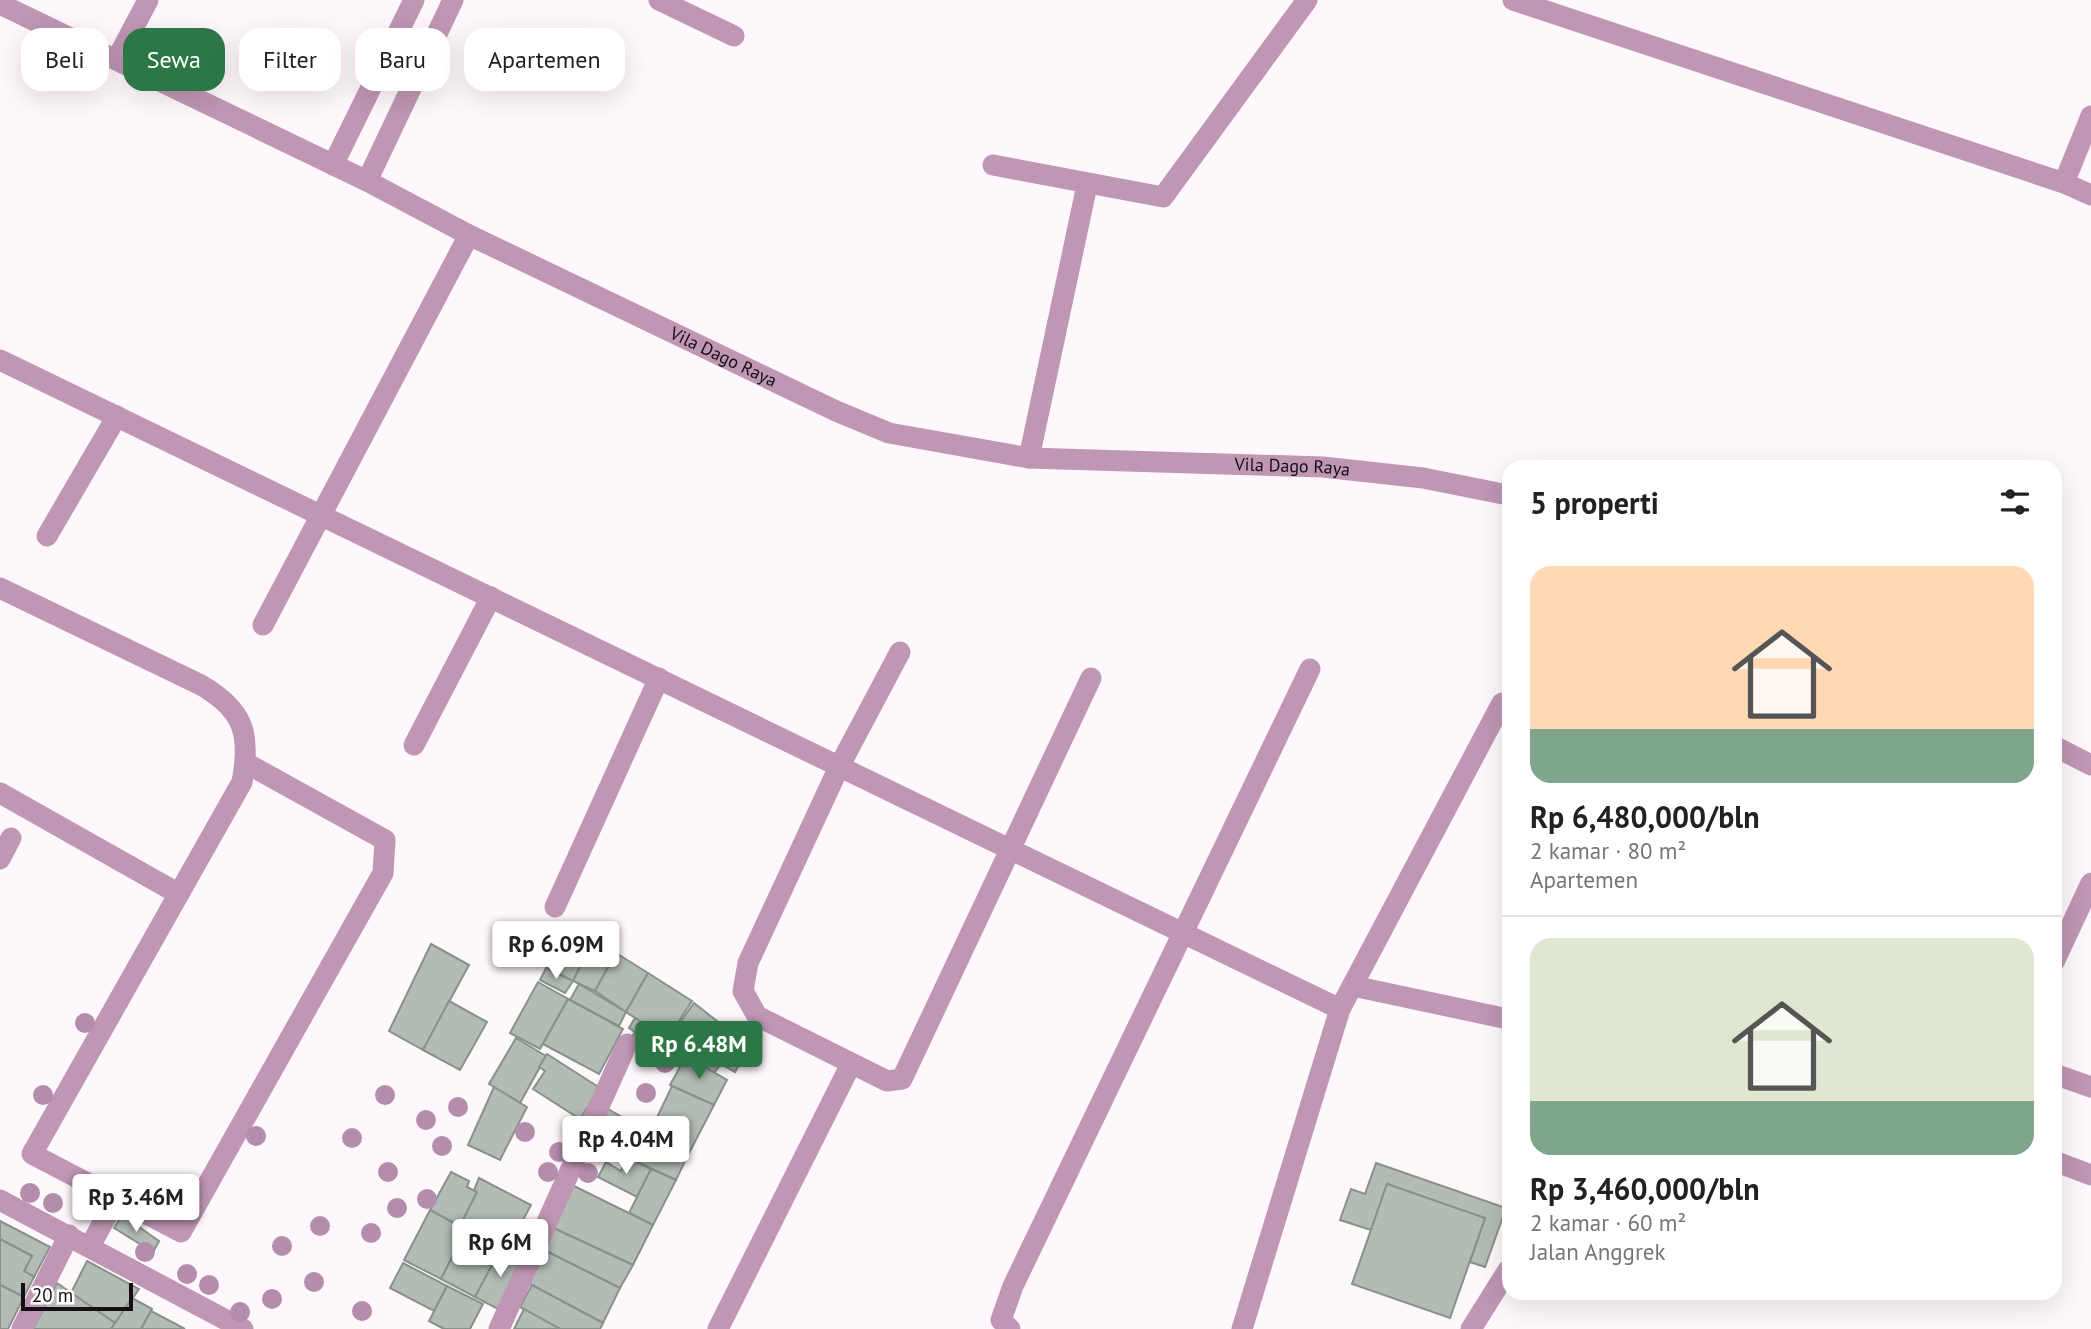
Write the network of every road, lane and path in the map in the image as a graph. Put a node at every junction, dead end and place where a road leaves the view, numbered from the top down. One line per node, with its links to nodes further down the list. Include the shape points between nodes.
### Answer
1 (148, 0): 9 (street)
2 (414, 0): 11 (street)
3 (453, 0): 13 (street)
4 (659, 0): 8 (street)
5 (1307, 0): 15 (street, via 1163,198)
6 (1513, 0): 14 (street)
7 (0, 4): 9 (street, Vila Dago Raya)
8 (734, 36)
9 (117, 59): 11 (street, Vila Dago Raya)
10 (2091, 116): 14 (street)
11 (333, 165): 13 (street, Vila Dago Raya)
12 (993, 165): 15 (street)
13 (367, 181): 17 (street, Vila Dago Raya)
14 (2064, 183): 16 (street)
15 (1087, 185): 20 (street)
16 (2091, 195)
17 (469, 235): 20 (street, Vila Dago Raya, via 889,433); 22 (street)
18 (0, 360): 19 (street)
19 (117, 416): 22 (street); 23 (street)
20 (1029, 458): 21 (street, Vila Dago Raya, via 1323,467 1423,478)
21 (1502, 494)
22 (320, 513): 25 (street); 26 (street)
23 (47, 536)
24 (0, 589): 34 (street, via 225,699 243,726)
25 (491, 597): 29 (street); 32 (street)
26 (263, 625)
27 (901, 652): 36 (street)
28 (1310, 669): 44 (street)
29 (659, 678): 36 (street); 43 (street)
30 (1091, 678): 39 (street)
31 (1502, 704): 46 (street)
32 (414, 746)
33 (2062, 750): 35 (street)
34 (246, 763): 42 (street, via 242,782); 55 (street, via 385,840 383,873 181,1233)
35 (2091, 765)
36 (839, 766): 39 (street); 50 (street, via 747,963 743,991 757,1016)
37 (0, 793): 42 (street)
38 (11, 838): 40 (street)
39 (1012, 850): 44 (street); 50 (street, via 902,1079 887,1081)
40 (0, 859)
41 (2091, 883): 45 (street)
42 (179, 894): 55 (street, via 32,1154)
43 (555, 907)
44 (1182, 932): 47 (street); 64 (street, via 1013,1286 1001,1320)
45 (2062, 945)
46 (1353, 986): 47 (street); 48 (street)
47 (1340, 1009): 65 (street)
48 (1502, 1018)
49 (627, 1044): 62 (street)
50 (851, 1064): 63 (street)
51 (2062, 1077): 52 (street)
52 (2091, 1087)
53 (2062, 1164): 54 (street)
54 (2091, 1174)
55 (116, 1199): 58 (street)
56 (0, 1200): 57 (street)
57 (69, 1235): 58 (street); 60 (street)
58 (90, 1246): 61 (street)
59 (1502, 1280): 66 (street)
60 (22, 1329)
61 (243, 1329)
62 (499, 1329)
63 (719, 1329)
64 (1010, 1329)
65 (1242, 1329)
66 (1471, 1329)

